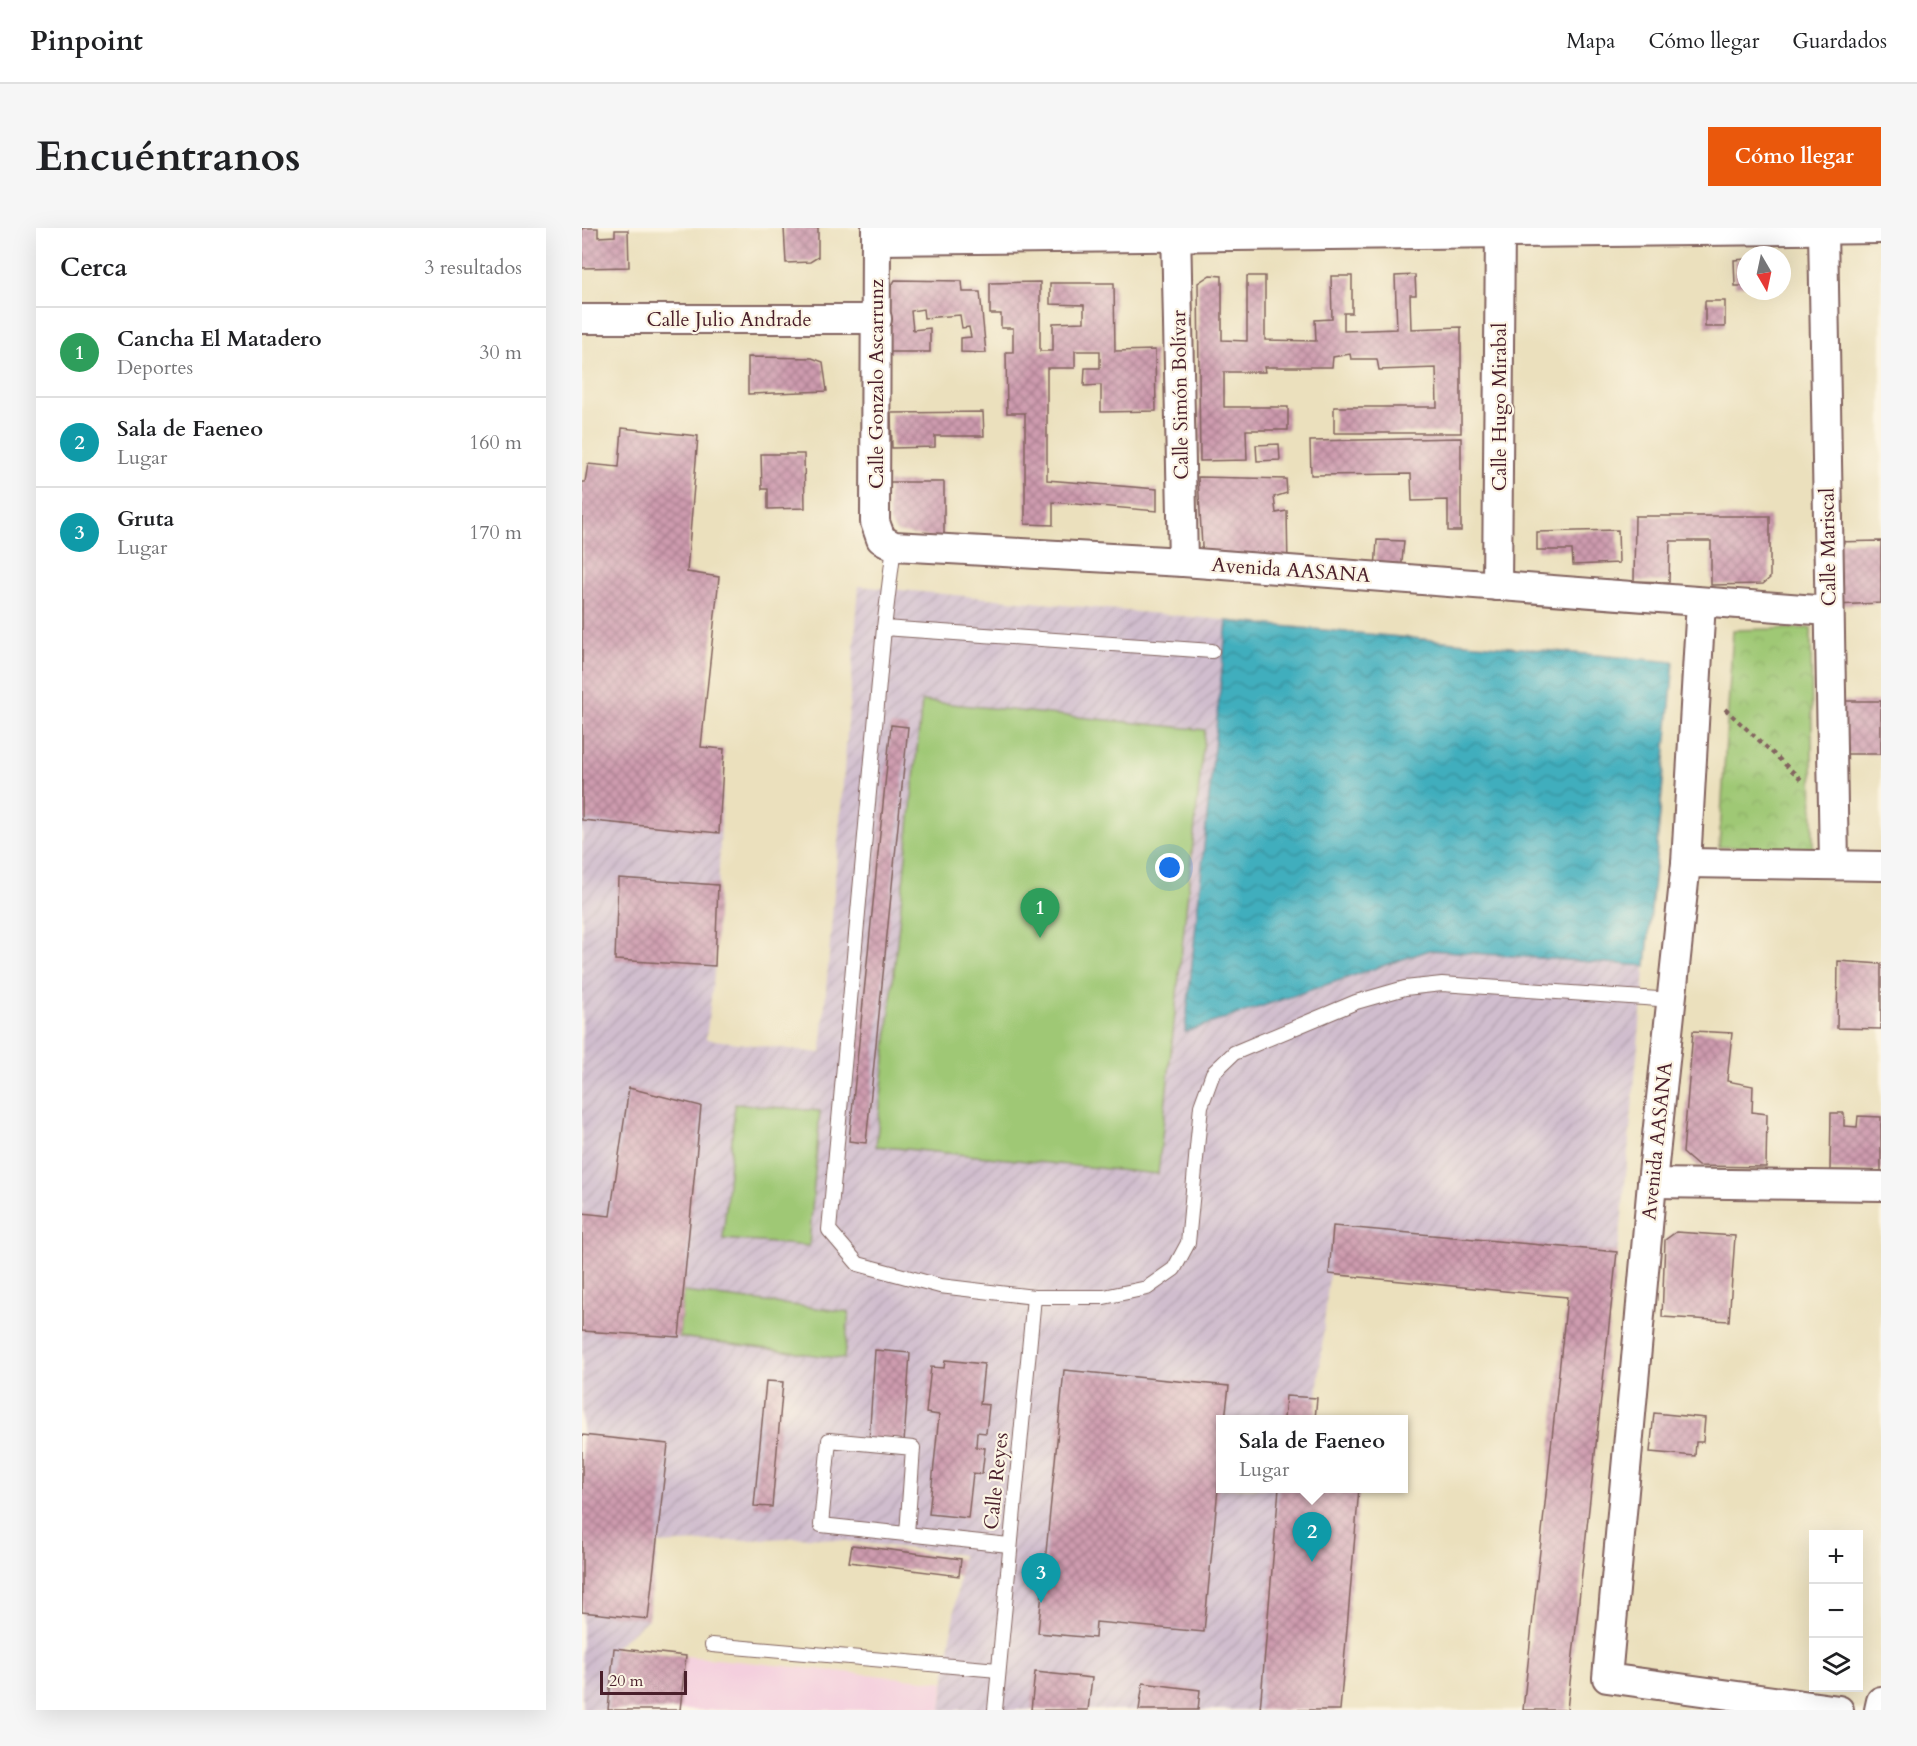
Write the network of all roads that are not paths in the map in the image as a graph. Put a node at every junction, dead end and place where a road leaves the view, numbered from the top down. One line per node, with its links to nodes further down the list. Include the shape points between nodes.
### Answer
1 (1823, 229): 2 (street); 3 (street); 12 (street, Calle Mariscal)
2 (1881, 229)
3 (1500, 231): 4 (street); 10 (street, Calle Hugo Mirabal)
4 (1176, 232): 5 (street); 9 (street, Calle Simón Bolívar)
5 (876, 234): 7 (street, Calle Gonzalo Ascarrunz)
6 (582, 319): 7 (street, Calle Julio Andrade)
7 (877, 320): 8 (street, Calle Gonzalo Ascarrunz, via 875,522)
8 (888, 542): 9 (street, Avenida AASANA); 13 (lane)
9 (1183, 562): 10 (street, Avenida AASANA)
10 (1497, 586): 11 (street, Avenida AASANA)
11 (1701, 602): 12 (street, Avenida AASANA); 15 (street, Avenida AASANA)
12 (1830, 611): 16 (street, Calle Mariscal)
13 (884, 628): 14 (lane); 21 (lane, via 829,1230 858,1264 940,1286)
14 (1212, 651)
15 (1686, 863): 16 (street); 18 (street, Avenida AASANA)
16 (1834, 865): 17 (street)
17 (1881, 866)
18 (1673, 1000): 19 (street, Avenida AASANA); 21 (lane, via 1433,985 1405,988 1356,1002 1234,1053 1213,1073 1201,1106 1188,1243 1174,1269 1146,1288 1104,1297)
19 (1652, 1183): 20 (street); 28 (street, Avenida AASANA, via 1607,1678)
20 (1881, 1186)
21 (1034, 1297): 23 (lane, Calle Reyes)
22 (907, 1534): 22 (lane, via 821,1525 829,1440 913,1448); 23 (lane)
23 (1009, 1545): 25 (lane, Calle Reyes)
24 (712, 1645): 25 (lane)
25 (998, 1670): 27 (lane, Calle Reyes)
26 (1881, 1701): 29 (street)
27 (995, 1710)
28 (1839, 1710)
29 (1879, 1710)

